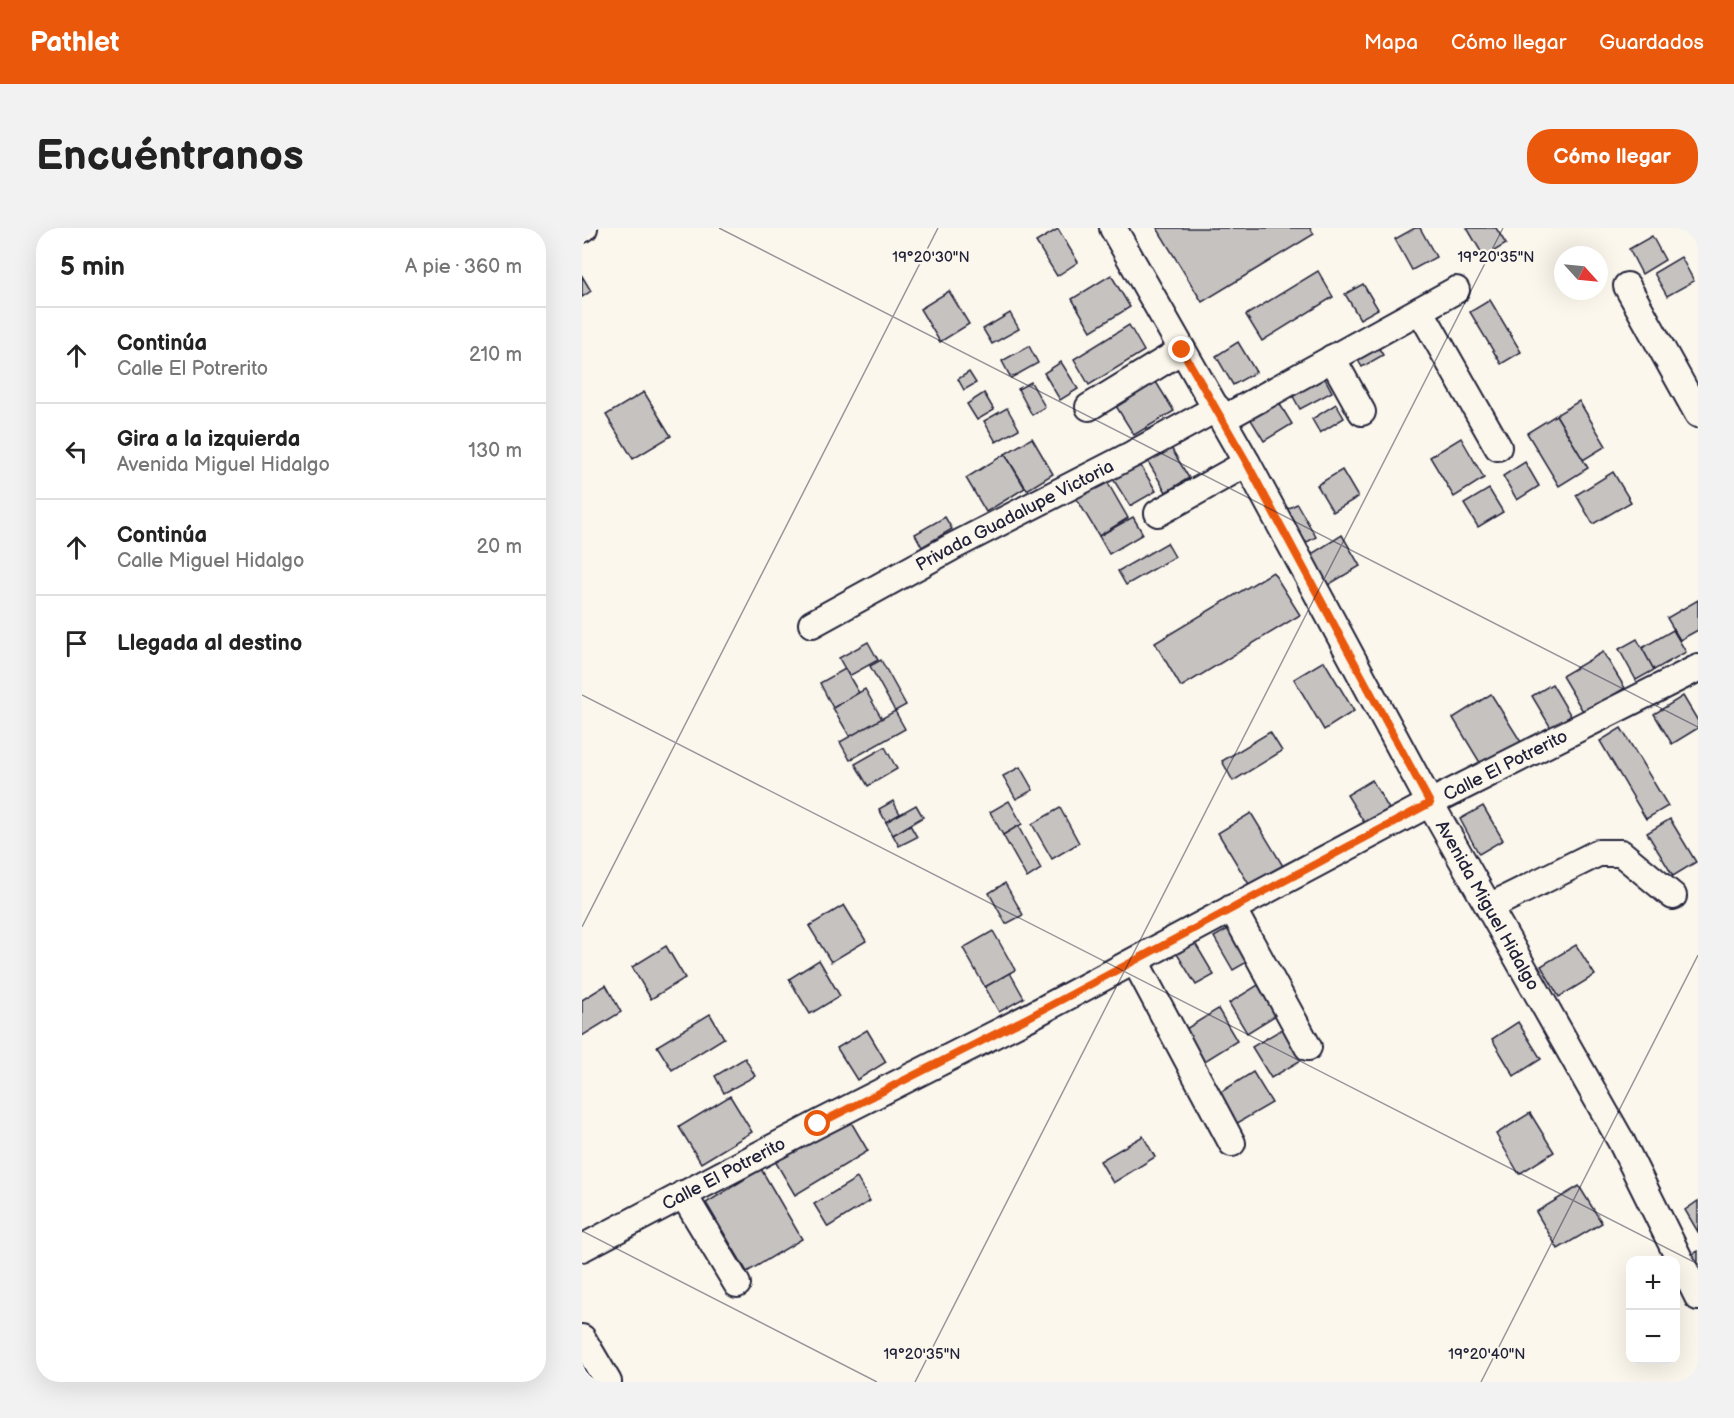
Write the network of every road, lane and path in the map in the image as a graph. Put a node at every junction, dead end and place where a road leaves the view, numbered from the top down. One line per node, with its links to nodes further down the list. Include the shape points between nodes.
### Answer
1 (1113, 228): 5 (street, Avenida Miguel Hidalgo)
2 (1627, 286): 10 (street)
3 (1456, 290): 4 (street, Privada Guadalupe Victoria)
4 (1420, 310): 6 (street, Privada Guadalupe Victoria); 11 (street)
5 (1182, 350): 7 (street); 9 (street, Avenida Miguel Hidalgo)
6 (1332, 358): 8 (street); 9 (street, Privada Guadalupe Victoria)
7 (1089, 407)
8 (1362, 412)
9 (1220, 414): 12 (street, Avenida Miguel Hidalgo); 14 (street, Privada Guadalupe Victoria, via 952,547)
10 (1698, 414)
11 (1498, 447)
12 (1247, 463): 13 (street); 16 (street, Avenida Miguel Hidalgo)
13 (1158, 513)
14 (812, 624)
15 (1698, 668): 16 (street, Calle El Potrerito)
16 (1430, 803): 18 (street, Avenida Miguel Hidalgo); 19 (street, Calle El Potrerito)
17 (1673, 896): 18 (street, via 1621,853 1598,853)
18 (1489, 907): 26 (street, Avenida Miguel Hidalgo, via 1621,1140)
19 (1232, 908): 20 (street, Calle El Potrerito); 21 (street)
20 (1136, 961): 22 (street); 23 (street, Calle El Potrerito)
21 (1308, 1047)
22 (1232, 1143)
23 (683, 1194): 24 (street, Calle El Potrerito); 25 (street)
24 (582, 1248)
25 (737, 1284)
26 (1698, 1297)
27 (582, 1338): 28 (street)
28 (608, 1382)

